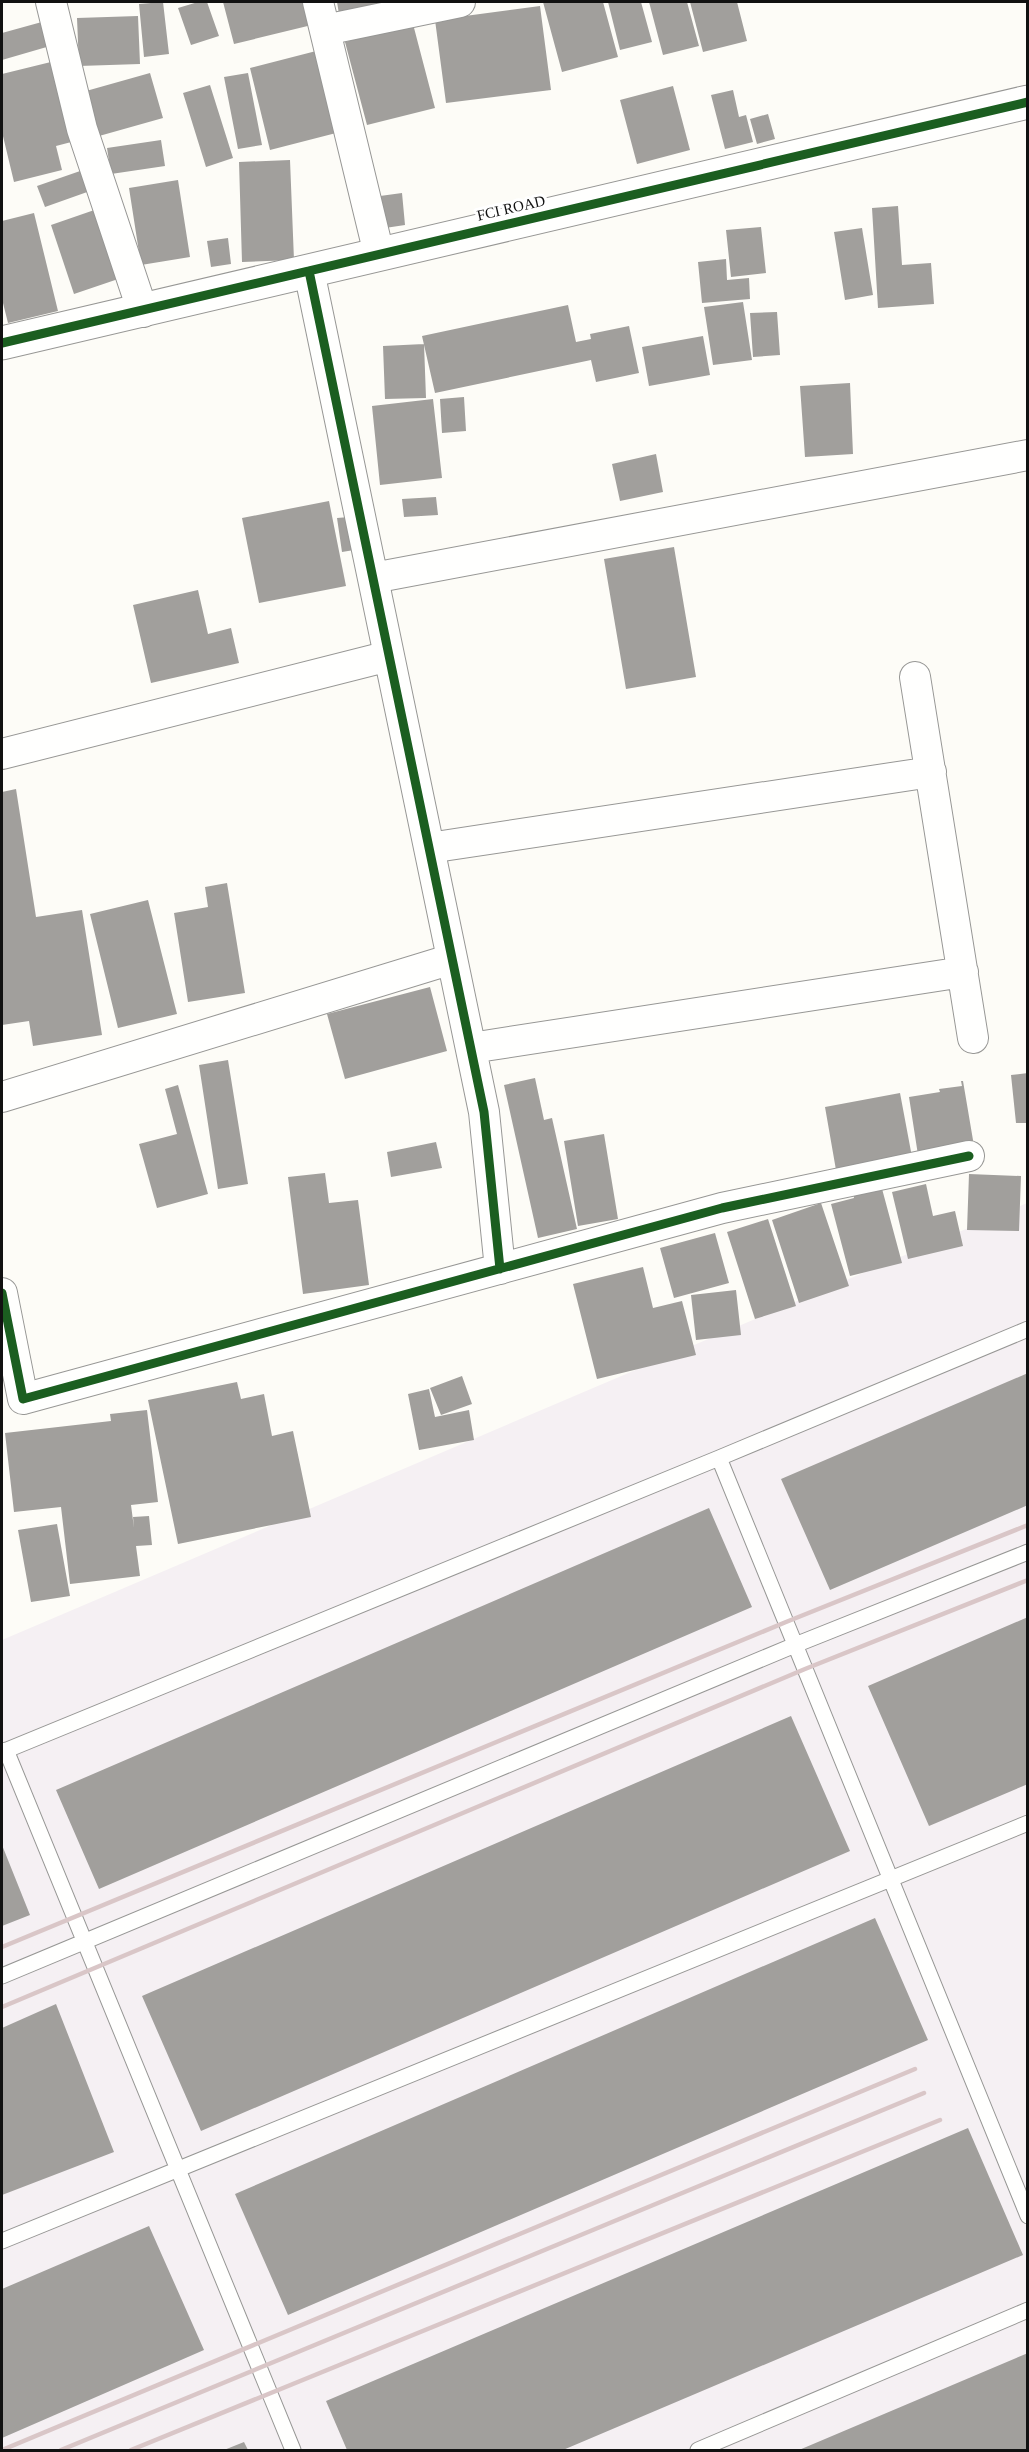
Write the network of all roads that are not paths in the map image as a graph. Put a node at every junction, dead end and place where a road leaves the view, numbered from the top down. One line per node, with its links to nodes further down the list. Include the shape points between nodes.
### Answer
1 (51, 2): 8 (street, via 82,129)
2 (318, 2): 4 (street)
3 (460, 2): 4 (street)
4 (325, 30): 6 (street)
5 (1028, 102): 6 (street, FCI ROAD)
6 (379, 254): 7 (street, FCI ROAD)
7 (309, 271): 8 (street, FCI ROAD); 11 (street)
8 (143, 312): 9 (street, FCI ROAD)
9 (2, 343)
10 (1028, 455): 11 (street)
11 (373, 578): 12 (street)
12 (389, 656): 14 (street); 16 (street)
13 (915, 677): 15 (street)
14 (2, 754)
15 (931, 772): 16 (street); 18 (street)
16 (429, 848): 17 (street)
17 (452, 959): 20 (street); 21 (street)
18 (963, 972): 19 (street); 20 (street)
19 (973, 1038)
20 (471, 1048): 23 (street, via 484,1112)
21 (2, 1097)
22 (969, 1156): 23 (street, via 722,1208)
23 (500, 1269): 24 (street, via 23,1399)
24 (2, 1293)
25 (1028, 1329): 26 (lane)
26 (719, 1458): 28 (lane); 29 (lane)
27 (1028, 1552): 28 (lane)
28 (795, 1645): 31 (lane); 32 (lane)
29 (4, 1751): 32 (lane)
30 (1028, 1823): 31 (lane)
31 (890, 1878): 34 (lane); 35 (lane)
32 (85, 1942): 33 (lane); 34 (lane)
33 (2, 1976)
34 (177, 2170): 36 (lane); 38 (lane)
35 (1028, 2216)
36 (2, 2241)
37 (1028, 2310): 39 (lane)
38 (293, 2451)
39 (698, 2451)

